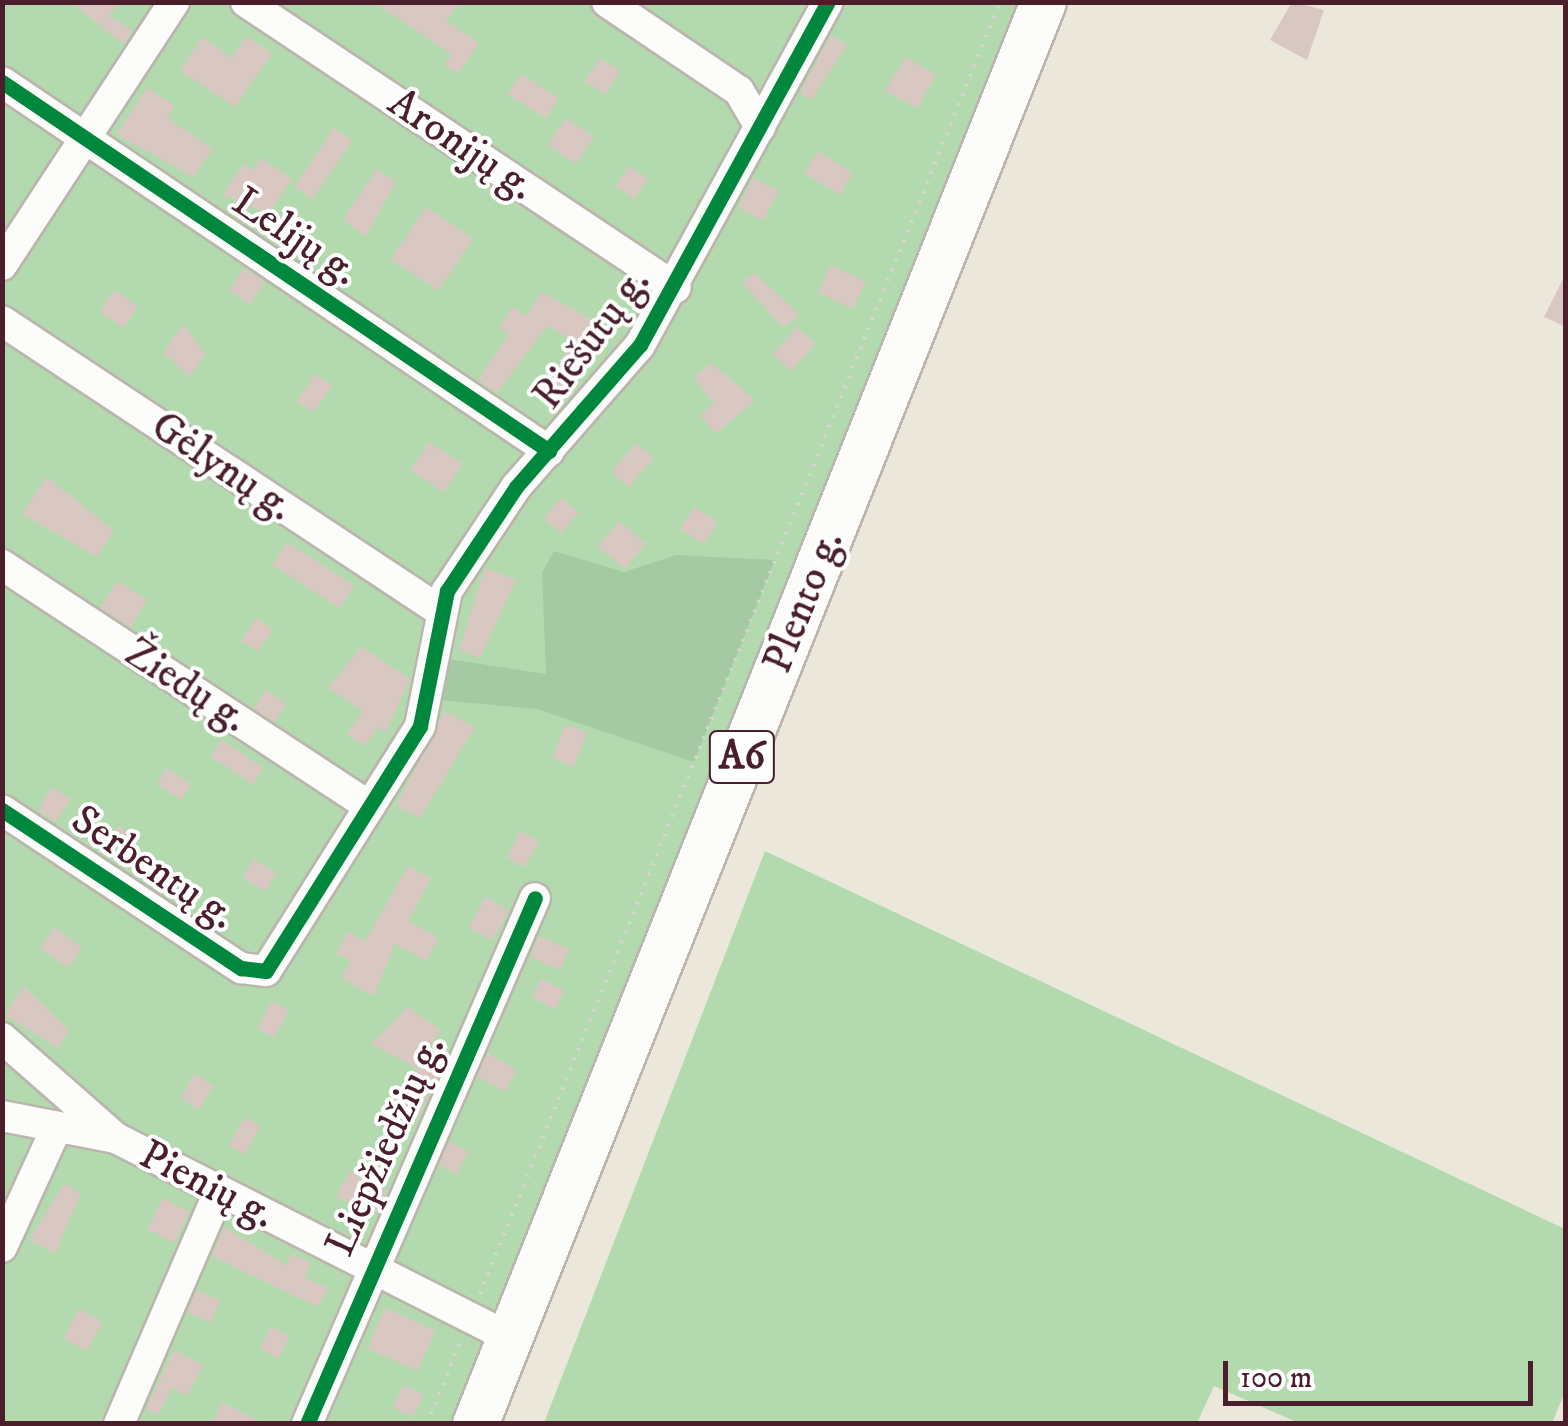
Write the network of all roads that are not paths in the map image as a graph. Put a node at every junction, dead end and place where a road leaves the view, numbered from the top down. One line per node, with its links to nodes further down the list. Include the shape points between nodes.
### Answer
1 (174, 2): 8 (street)
2 (246, 2): 10 (street, Aronijų g.)
3 (608, 2): 7 (street, via 740,91)
4 (828, 2): 7 (street, Riešutų g.)
5 (1043, 2): 26 (highway, Plento g. / A6)
6 (2, 82): 8 (street, Lelijų g.)
7 (760, 126): 10 (street, Riešutų g.)
8 (85, 138): 9 (street); 12 (street, Lelijų g.)
9 (2, 265)
10 (676, 288): 12 (street, Riešutų g., via 599,402)
11 (2, 322): 14 (street, Gėlynų g.)
12 (549, 450): 14 (street, Riešutų g., via 475,545)
13 (2, 565): 15 (street, Žiedų g.)
14 (442, 612): 15 (street, Riešutų g., via 420,726)
15 (370, 807): 18 (street, Riešutų g.)
16 (2, 810): 18 (street, Serbentų g., via 249,973)
17 (534, 898): 25 (street, Liepžiedžių g.)
18 (266, 971)
19 (2, 1038): 22 (street)
20 (2, 1116): 21 (street, Pienių g.)
21 (55, 1131): 22 (street, Pienių g.); 24 (street)
22 (116, 1138): 23 (street, Pienių g.)
23 (219, 1192): 25 (street, Pienių g.); 27 (street)
24 (2, 1246)
25 (370, 1267): 26 (street, Pienių g.); 28 (street, Liepžiedžių g.)
26 (510, 1338): 29 (highway, Plento g. / A6)
27 (120, 1424)
28 (306, 1424)
29 (476, 1424)

